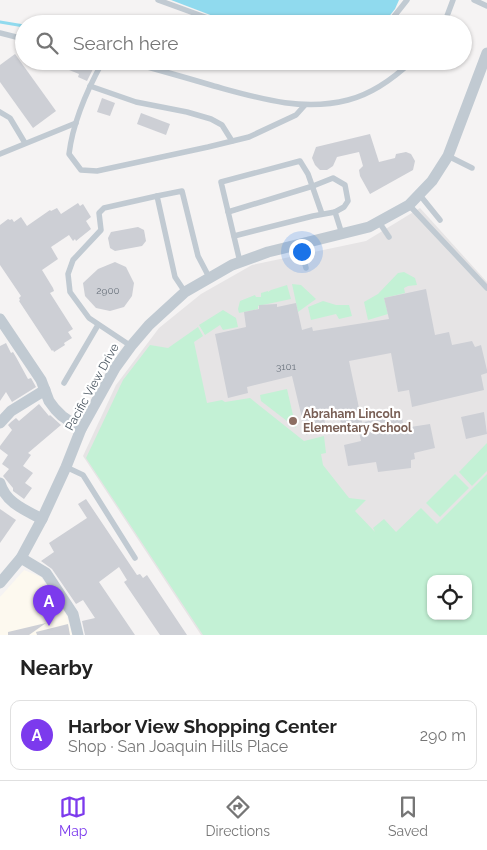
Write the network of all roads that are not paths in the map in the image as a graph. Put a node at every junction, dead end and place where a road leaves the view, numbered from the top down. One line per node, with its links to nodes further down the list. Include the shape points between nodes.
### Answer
1 (158, 0): 6 (lane)
2 (407, 0): 7 (lane)
3 (453, 0): 8 (lane)
4 (474, 0): 5 (lane)
5 (484, 3)
6 (199, 15)
7 (395, 15)
8 (447, 15)
9 (0, 33): 10 (lane)
10 (15, 37)
11 (487, 53): 22 (street, Pacific View Drive)
12 (98, 70): 15 (lane)
13 (158, 70): 16 (lane, via 269,101)
14 (401, 70): 16 (lane, via 379,87 348,100)
15 (90, 86): 18 (lane); 19 (lane, via 136,102 211,120 222,125)
16 (305, 104): 19 (lane, via 296,115 249,137)
17 (0, 112): 20 (lane, via 10,118)
18 (76, 122): 19 (lane, via 69,154 81,170 97,171); 20 (lane)
19 (232, 141)
20 (25, 143): 21 (lane)
21 (0, 154)
22 (448, 156): 23 (lane); 25 (street, Pacific View Drive)
23 (472, 168)
24 (313, 186): 28 (lane); 28 (lane, via 300,161 221,182); 29 (lane, via 333,178 345,185 348,201); 30 (lane)
25 (419, 194): 27 (street, Pacific View Drive); 31 (lane)
26 (157, 196): 39 (lane, via 182,191 198,256); 41 (lane, via 175,277); 43 (lane, via 104,208 99,213 101,230 73,260 68,274 70,292)
27 (408, 205): 32 (street, Pacific View Drive); 40 (lane)
28 (228, 212): 34 (lane)
29 (335, 212): 30 (lane); 33 (lane)
30 (322, 214): 34 (lane)
31 (440, 220)
32 (379, 222): 33 (street, Pacific View Drive); 35 (lane)
33 (342, 234): 36 (street, Pacific View Drive)
34 (234, 236): 37 (lane)
35 (389, 237)
36 (300, 244): 37 (street, Pacific View Drive); 38 (lane)
37 (240, 262): 39 (street, Pacific View Drive)
38 (306, 268)
39 (209, 277): 41 (street, Pacific View Drive)
40 (487, 288)
41 (185, 292): 44 (street, Pacific View Drive)
42 (0, 319): 46 (street)
43 (98, 325): 44 (lane); 45 (lane)
44 (130, 346): 48 (street, Pacific View Drive)
45 (64, 383)
46 (45, 390): 47 (street, via 11,411); 48 (street, via 54,409)
47 (0, 423)
48 (82, 429): 49 (street, Pacific View Drive)
49 (66, 467): 51 (street, Pacific View Drive); 53 (lane, via 83,475)
50 (0, 483): 51 (street, via 12,502)
51 (42, 519): 52 (street, Pacific View Drive)
52 (21, 558): 54 (street, Pacific View Drive); 55 (street, via 46,573 73,614)
53 (135, 558)
54 (0, 583)
55 (78, 635)

